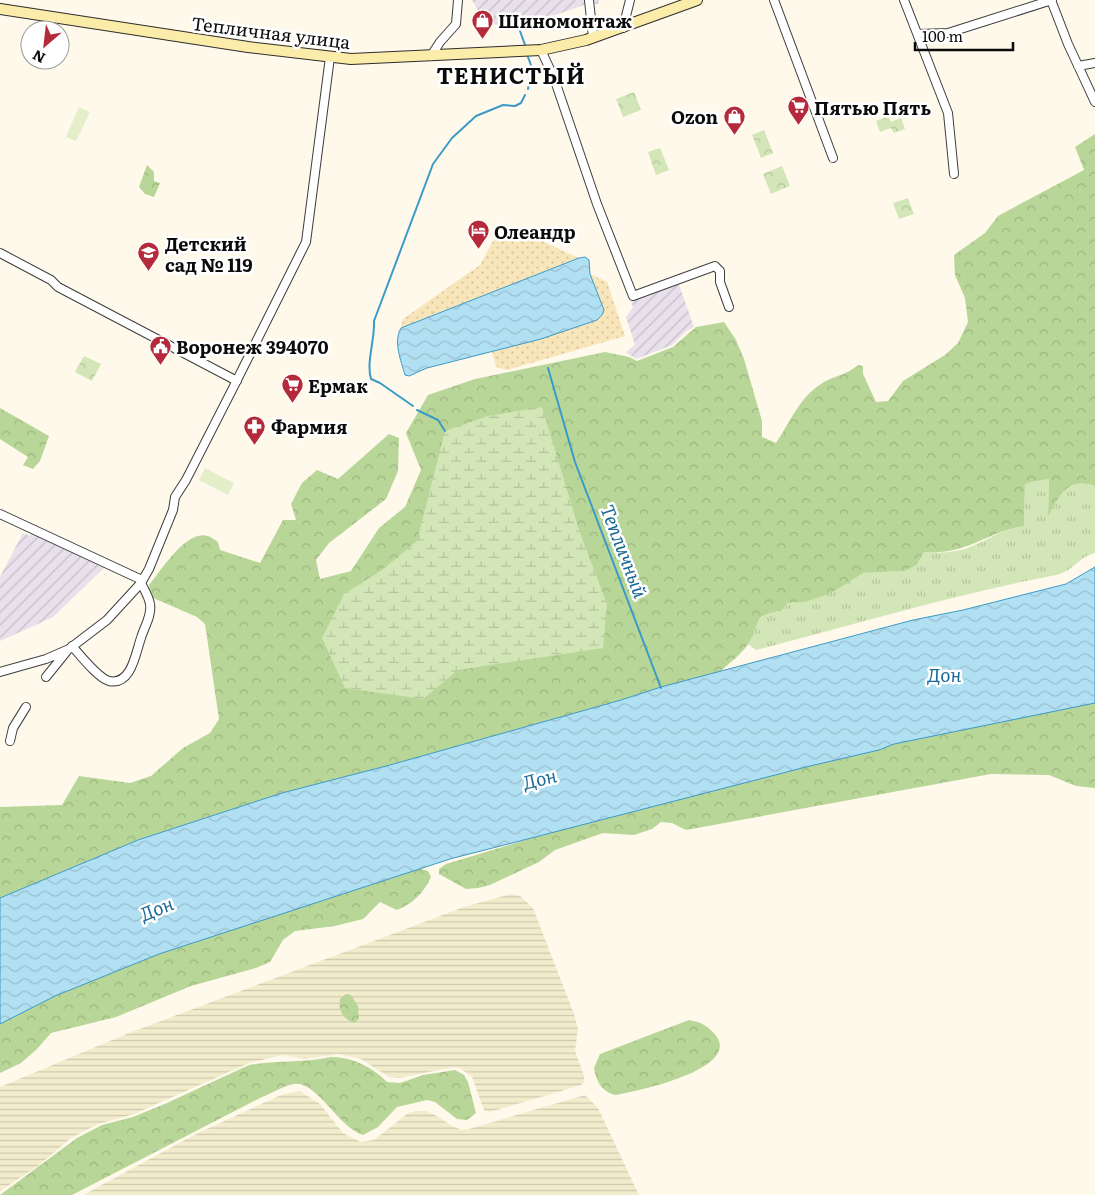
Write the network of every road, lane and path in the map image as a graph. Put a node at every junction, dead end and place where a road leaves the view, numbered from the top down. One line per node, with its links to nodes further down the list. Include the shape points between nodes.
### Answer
1 (458, 0): 13 (street, via 456,24)
2 (589, 0): 11 (street)
3 (630, 0): 9 (street)
4 (697, 0): 9 (street, Тепличная улица)
5 (774, 0): 18 (street)
6 (904, 0): 10 (street)
7 (1052, 0): 10 (street, via 948,33); 16 (street)
8 (0, 9): 14 (street, Тепличная улица)
9 (623, 28): 11 (street, Тепличная улица)
10 (918, 34): 19 (street, via 948,113)
11 (593, 38): 12 (street, Тепличная улица)
12 (541, 50): 13 (street, Тепличная улица); 21 (street, via 633,296 715,266 720,271 720,282)
13 (431, 56): 14 (street, Тепличная улица)
14 (330, 57): 22 (street, via 306,242)
15 (1095, 63): 16 (street)
16 (1078, 66): 17 (street)
17 (1095, 102)
18 (833, 158)
19 (954, 174)
20 (0, 253): 22 (street)
21 (729, 307)
22 (237, 381): 24 (street, via 175,497 173,510)
23 (0, 514): 24 (street)
24 (142, 581): 25 (street, via 107,620); 25 (street, via 150,612 128,672 119,680 110,681)
25 (70, 648): 26 (street, via 46,659); 27 (street)
26 (0, 672)
27 (46, 677)
28 (26, 707): 29 (street, via 13,728)
29 (10, 741)

